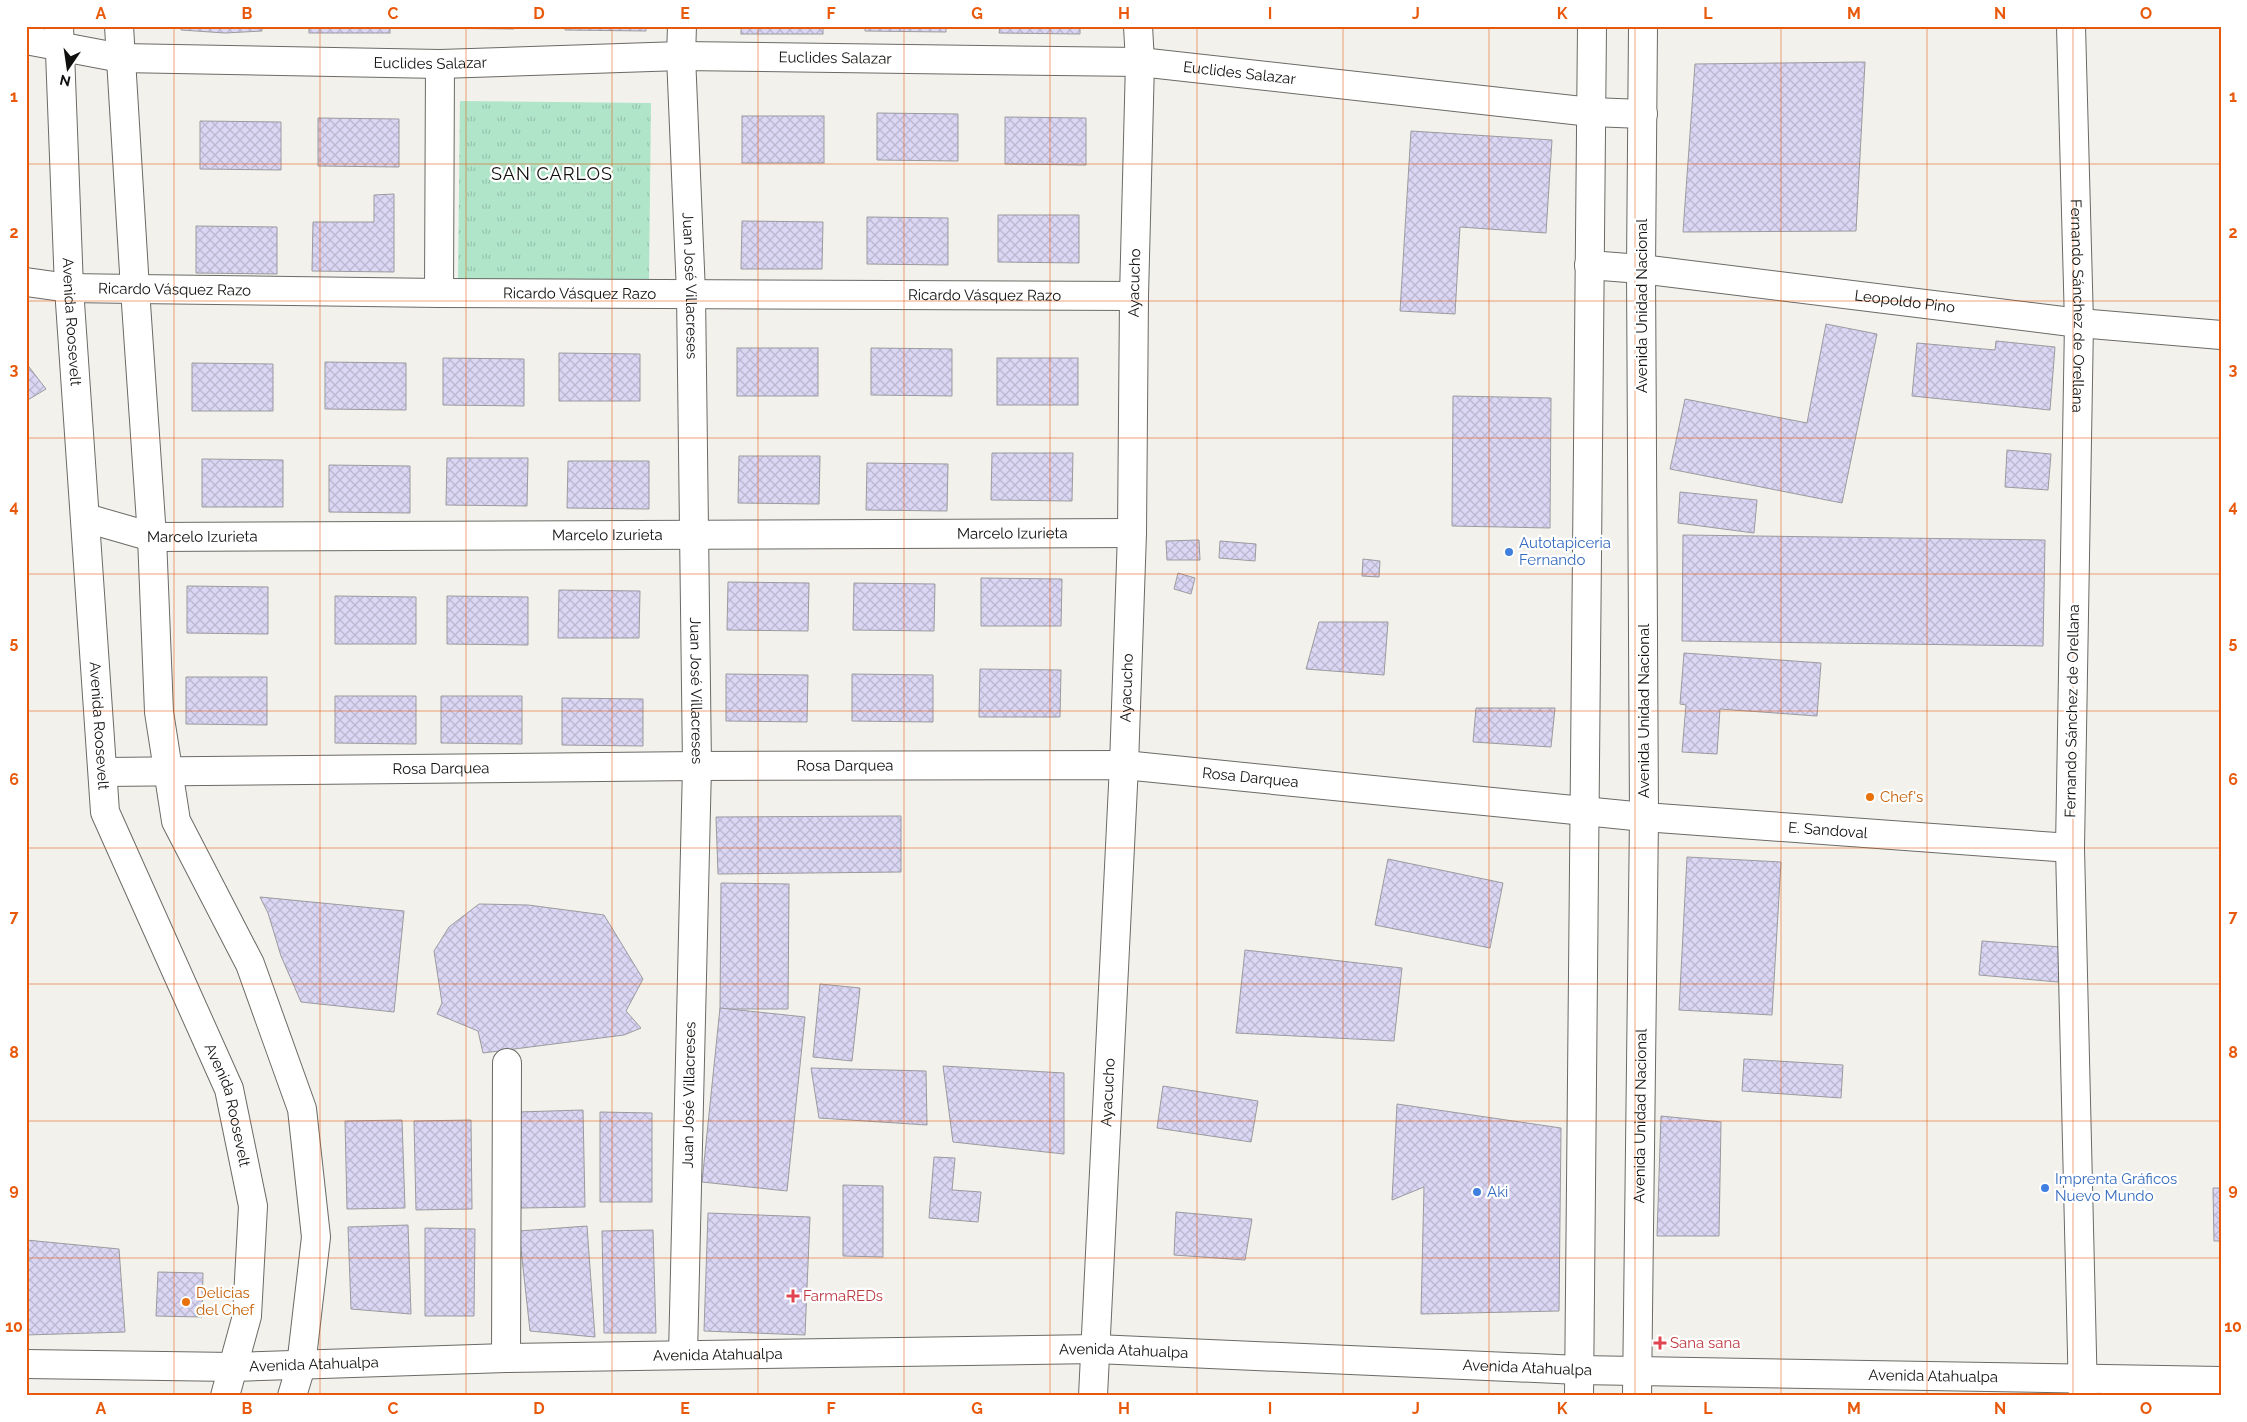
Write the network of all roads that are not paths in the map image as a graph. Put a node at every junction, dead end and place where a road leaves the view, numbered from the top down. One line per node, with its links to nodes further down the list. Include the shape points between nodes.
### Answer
1 (119, 26): 10 (street)
2 (682, 26): 9 (street, Juan José Villacreses)
3 (1138, 26): 11 (street, Ayacucho)
4 (1592, 26): 13 (street)
5 (1643, 26): 14 (street, Avenida Unidad Nacional)
6 (2071, 26): 23 (street, Fernando Sánchez de Orellana)
7 (60, 36): 8 (street, Euclides Salazar); 10 (street, Euclides Salazar); 18 (street, Avenida Roosevelt)
8 (26, 40)
9 (681, 56): 11 (street, Euclides Salazar); 12 (street, Euclides Salazar); 21 (street, Juan José Villacreses)
10 (122, 58): 12 (street, Euclides Salazar); 19 (street)
11 (1140, 62): 13 (street, Euclides Salazar); 22 (street, Ayacucho)
12 (440, 64): 20 (street)
13 (1591, 112): 14 (street, Euclides Salazar); 15 (street)
14 (1644, 114): 16 (street, Avenida Unidad Nacional)
15 (1589, 265): 16 (street, Leopoldo Pino); 33 (street)
16 (1640, 269): 23 (street, Leopoldo Pino); 34 (street, Avenida Unidad Nacional)
17 (26, 282): 18 (street, Ricardo Vásquez Razo)
18 (69, 288): 19 (street, Ricardo Vásquez Razo); 25 (street, Avenida Roosevelt)
19 (134, 289): 20 (street, Ricardo Vásquez Razo); 28 (street)
20 (439, 293): 21 (street, Ricardo Vásquez Razo)
21 (690, 293): 22 (street, Ricardo Vásquez Razo); 27 (street, Juan José Villacreses)
22 (1134, 296): 26 (street, Ayacucho)
23 (2079, 323): 24 (street, Leopoldo Pino); 35 (street, Fernando Sánchez de Orellana)
24 (2221, 335)
25 (86, 518): 28 (street, Marcelo Izurieta); 31 (street, Avenida Roosevelt)
26 (1132, 533): 27 (street, Marcelo Izurieta); 29 (street, Ayacucho)
27 (694, 534): 28 (street, Marcelo Izurieta); 30 (street, Juan José Villacreses)
28 (152, 537): 32 (street, via 159,712)
29 (1124, 765): 30 (street, Rosa Darquea); 33 (street, Rosa Darquea); 37 (street, Ayacucho)
30 (697, 766): 32 (street, Rosa Darquea); 38 (street, Juan José Villacreses)
31 (103, 772): 32 (street, Rosa Darquea); 42 (street, Avenida Roosevelt, via 105,812 229,1089 253,1206 247,1316)
32 (169, 772): 41 (street, via 176,821 250,964 302,1108 316,1237)
33 (1585, 810): 34 (street, E. Sandoval); 44 (street)
34 (1644, 816): 35 (street, E. Sandoval); 45 (street, Avenida Unidad Nacional)
35 (2070, 848): 46 (street, Fernando Sánchez de Orellana)
36 (507, 1063): 39 (street)
37 (1096, 1350): 38 (street, Avenida Atahualpa); 44 (street, Avenida Atahualpa); 49 (street, Ayacucho)
38 (683, 1355): 39 (street, Avenida Atahualpa)
39 (506, 1358): 41 (street, Avenida Atahualpa)
40 (26, 1364): 42 (street, Avenida Atahualpa)
41 (300, 1366): 42 (street, Avenida Atahualpa); 48 (street)
42 (233, 1367): 47 (street, Avenida Roosevelt)
43 (2221, 1381): 46 (street, Avenida Atahualpa)
44 (1579, 1383): 45 (street, Avenida Atahualpa)
45 (1638, 1384): 46 (street, Avenida Atahualpa)
46 (2083, 1387)
47 (225, 1396)
48 (292, 1396)
49 (1093, 1396)

